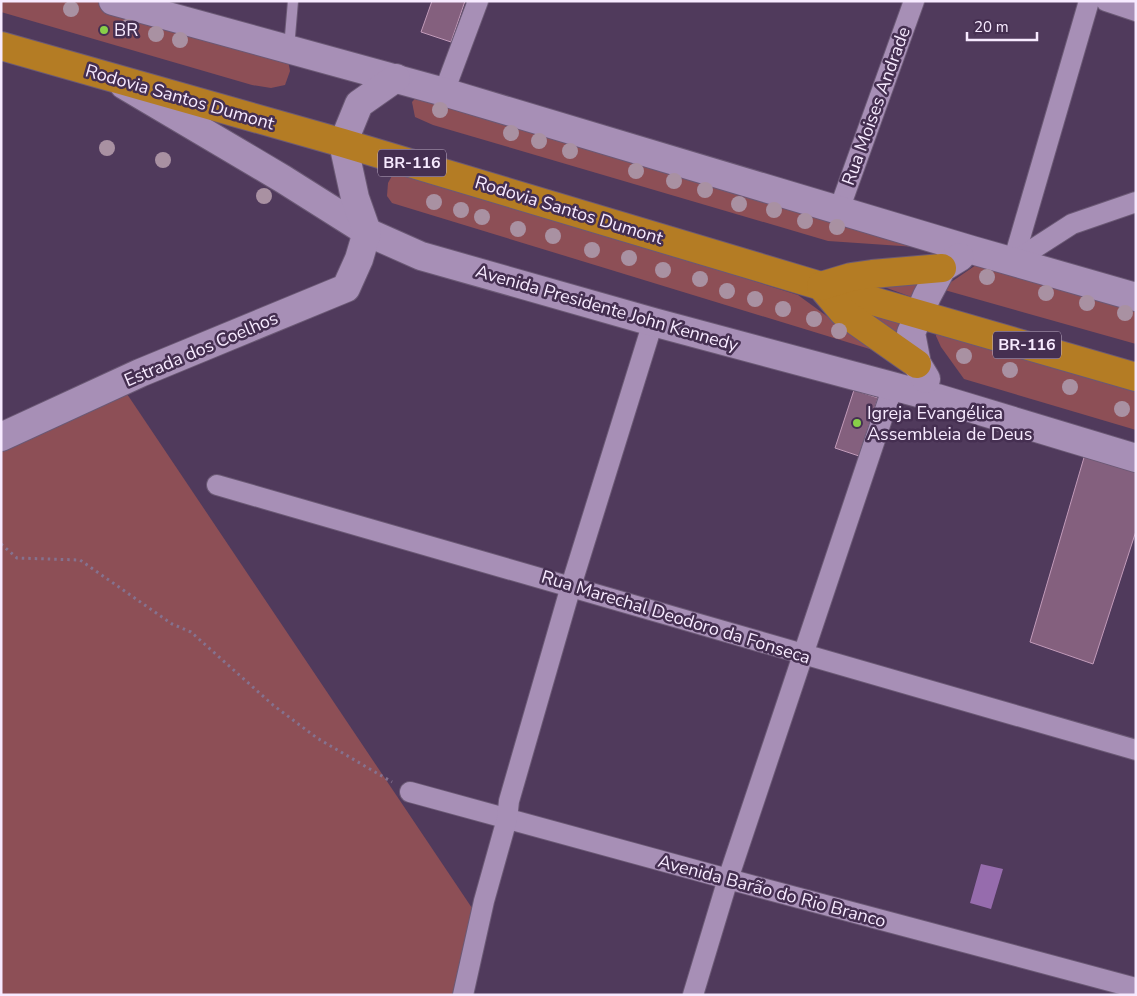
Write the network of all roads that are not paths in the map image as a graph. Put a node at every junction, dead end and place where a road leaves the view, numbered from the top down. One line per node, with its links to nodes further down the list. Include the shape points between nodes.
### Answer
1 (113, 1): 9 (street)
2 (293, 1): 9 (lane)
3 (478, 1): 12 (street)
4 (914, 1): 15 (street, Rua Moises Andrade)
5 (1089, 1): 18 (street)
6 (1106, 1): 7 (street)
7 (1136, 10)
8 (1, 46): 10 (highway, Rodovia Santos Dumont / BR-116)
9 (289, 49): 11 (street)
10 (112, 78): 13 (highway, Rodovia Santos Dumont / BR-116); 16 (street, Avenida Presidente John Kennedy)
11 (396, 78): 12 (street); 13 (street, via 359,104)
12 (444, 92): 15 (street)
13 (343, 143): 16 (street, via 355,198); 20 (highway, Rodovia Santos Dumont / BR-116)
14 (1136, 202): 18 (street, via 1072,224)
15 (839, 210): 17 (street)
16 (367, 232): 23 (street, Avenida Presidente John Kennedy, via 421,256); 28 (street, Estrada dos Coelhos, via 346,288 140,373)
17 (972, 250): 18 (street); 19 (street)
18 (1013, 262): 21 (street)
19 (942, 268): 20 (highway, via 851,277); 22 (street)
20 (821, 286): 22 (highway, Rodovia Santos Dumont / BR-116); 24 (highway, via 843,312)
21 (1136, 297)
22 (919, 314): 24 (street, via 911,333); 25 (highway, Rodovia Santos Dumont / BR-116)
23 (653, 322): 26 (street, Avenida Presidente John Kennedy); 31 (street)
24 (917, 364): 27 (street)
25 (1136, 377)
26 (893, 386): 27 (street, Avenida Presidente John Kennedy); 32 (street)
27 (937, 398): 29 (street, Avenida Presidente John Kennedy)
28 (1, 437)
29 (1136, 458)
30 (217, 485): 31 (street, Rua Marechal Deodoro da Fonseca)
31 (571, 586): 32 (street, Rua Marechal Deodoro da Fonseca); 35 (street, via 509,801)
32 (802, 655): 33 (street, Rua Marechal Deodoro da Fonseca); 36 (street)
33 (1136, 750)
34 (410, 792): 35 (street, Avenida Barão do Rio Branco)
35 (507, 818): 36 (street, Avenida Barão do Rio Branco); 38 (street)
36 (728, 879): 37 (street, Avenida Barão do Rio Branco); 39 (street)
37 (1136, 988)
38 (463, 995)
39 (693, 995)

